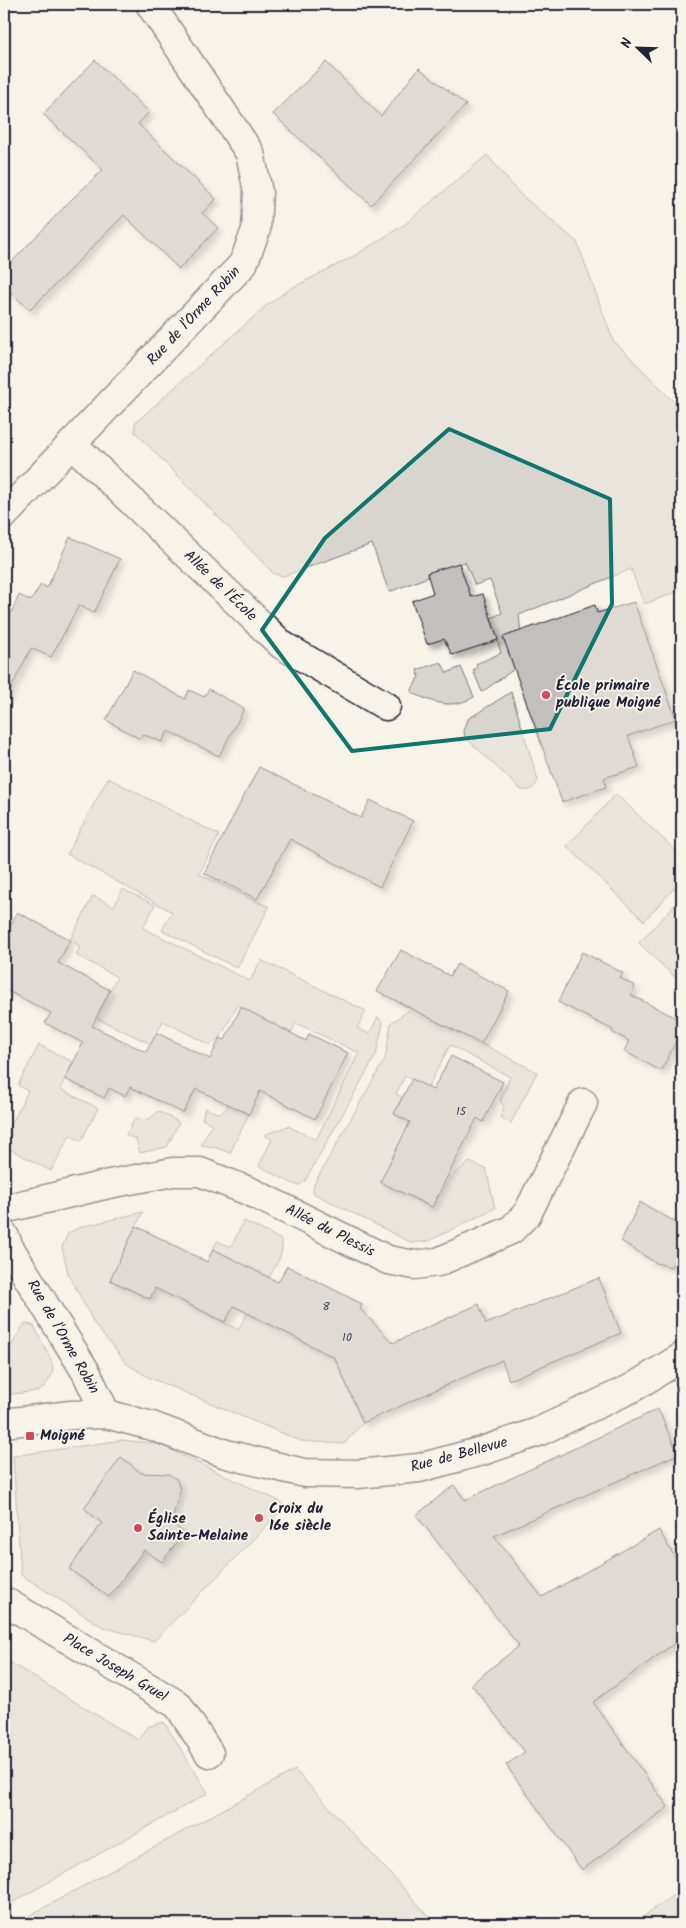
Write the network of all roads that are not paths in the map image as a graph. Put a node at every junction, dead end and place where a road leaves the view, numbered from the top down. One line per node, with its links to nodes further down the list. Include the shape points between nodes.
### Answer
1 (150, 4): 2 (street, Rue de l'Orme Robin, via 250,153 258,192 256,230 243,264)
2 (72, 444): 3 (street, Rue de l'Orme Robin); 4 (street, Allée de l'École, via 282,645)
3 (4, 515)
4 (386, 706)
5 (583, 1103): 6 (street, Allée du Plessis, via 527,1214 511,1230 438,1262 415,1265 388,1260 251,1192 200,1172 173,1172 136,1178)
6 (4, 1210)
7 (4, 1235): 9 (street, Rue de l'Orme Robin, via 86,1372)
8 (682, 1357): 9 (street, Rue de Bellevue, via 632,1388 538,1432 419,1468 358,1474 304,1473 226,1454 152,1426)
9 (106, 1414): 10 (street, Rue de Bellevue)
10 (4, 1423)
11 (4, 1601): 12 (street, Place Joseph Gruel, via 178,1705)
12 (209, 1753)

